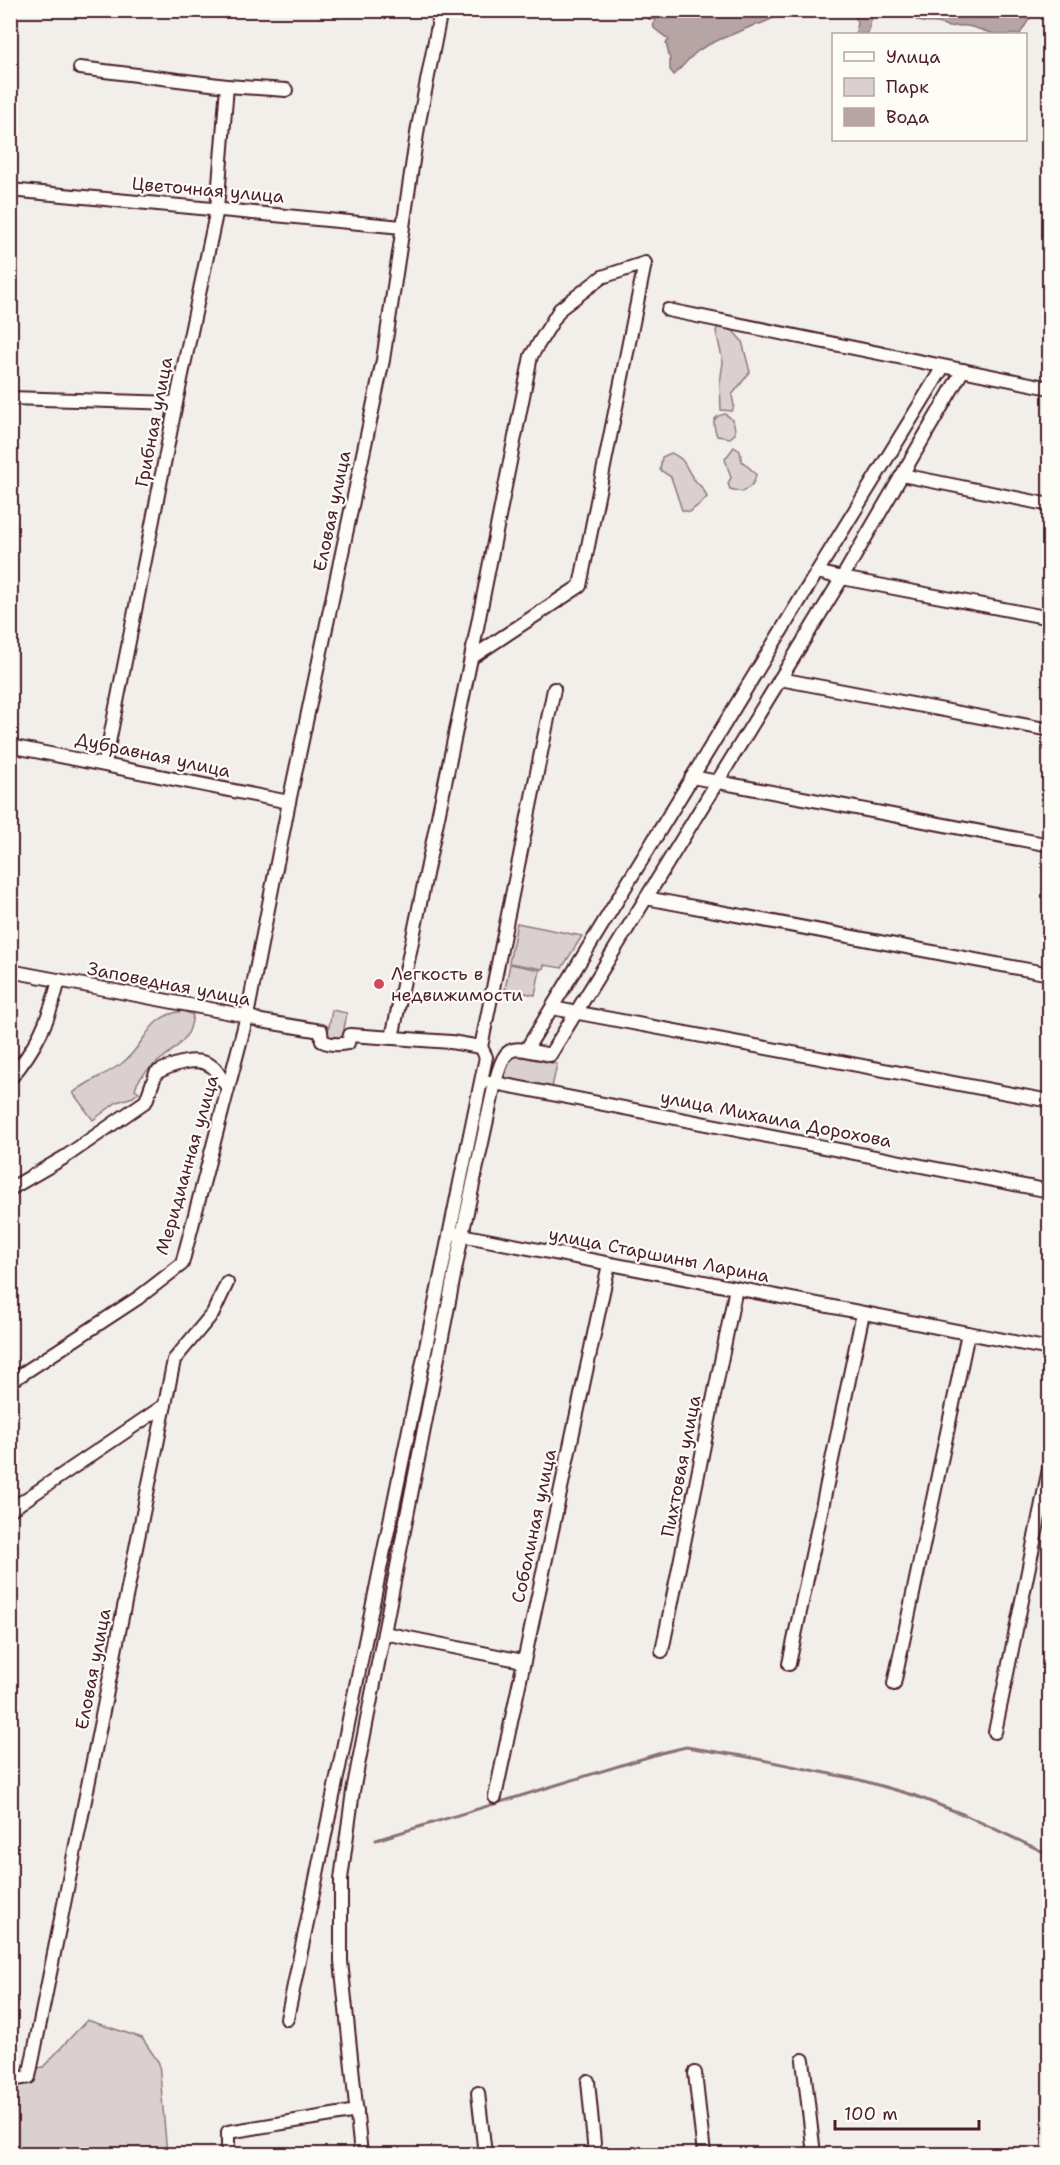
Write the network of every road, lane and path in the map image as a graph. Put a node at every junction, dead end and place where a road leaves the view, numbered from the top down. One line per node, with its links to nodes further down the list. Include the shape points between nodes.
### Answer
1 (441, 10): 7 (street, Еловая улица)
2 (80, 68): 3 (street)
3 (227, 86): 4 (street); 6 (street, Грибная улица)
4 (286, 90)
5 (10, 190): 6 (street, Цветочная улица)
6 (218, 209): 7 (street, Цветочная улица); 13 (street, Грибная улица)
7 (402, 227): 27 (street, Еловая улица, via 383,360)
8 (668, 310): 9 (street)
9 (943, 367): 10 (street); 16 (street)
10 (963, 370): 11 (street); 14 (street)
11 (1050, 388)
12 (10, 398): 13 (street)
13 (176, 403): 24 (street, Грибная улица)
14 (902, 476): 15 (street); 17 (street)
15 (1050, 505)
16 (816, 572): 17 (street); 25 (street)
17 (842, 578): 18 (street); 20 (street)
18 (1050, 618)
19 (471, 658): 19 (street, via 531,356 560,309 602,277 645,263 580,586); 36 (street)
20 (780, 679): 22 (street); 26 (street)
21 (554, 689): 37 (street)
22 (1050, 730)
23 (10, 746): 24 (street, Дубравная улица)
24 (105, 763): 27 (street, Дубравная улица)
25 (692, 777): 26 (street); 33 (street)
26 (717, 782): 28 (street); 29 (street)
27 (289, 802): 35 (street, Еловая улица)
28 (1050, 845)
29 (646, 898): 31 (street); 34 (street)
30 (10, 971): 32 (street, Заповедная улица)
31 (1050, 974)
32 (59, 980): 35 (street, Заповедная улица); 39 (street, via 50,1015 36,1044)
33 (552, 1008): 34 (street); 38 (street)
34 (577, 1012): 38 (street, via 550,1055); 43 (street)
35 (247, 1016): 36 (street, Заповедная улица, via 321,1031 322,1041 339,1045 348,1043 350,1035); 42 (street, Меридианная улица)
36 (392, 1038): 37 (street)
37 (481, 1047): 40 (street, via 486,1057)
38 (526, 1050): 41 (street, via 507,1052)
39 (10, 1078)
40 (482, 1080): 41 (street, улица Михаила Дорохова); 46 (street)
41 (495, 1083): 45 (street, улица Михаила Дорохова); 47 (street)
42 (228, 1088): 44 (street, via 213,1068 200,1062 173,1064 156,1073 146,1101 65,1157); 54 (street, Меридианная улица, via 182,1264 138,1298)
43 (1050, 1101)
44 (10, 1189)
45 (1050, 1191)
46 (449, 1232): 47 (street, улица Старшины Ларина); 65 (street)
47 (462, 1235): 48 (street, улица Старшины Ларина); 58 (street)
48 (609, 1264): 50 (street, улица Старшины Ларина); 60 (street, Соболиная улица)
49 (227, 1283): 55 (street, Еловая улица, via 213,1312 174,1360)
50 (736, 1288): 51 (street, улица Старшины Ларина); 59 (street, Пихтовая улица)
51 (863, 1313): 52 (street, улица Старшины Ларина); 61 (street)
52 (968, 1333): 53 (street, улица Старшины Ларина); 62 (street)
53 (1050, 1349)
54 (10, 1382)
55 (165, 1406): 57 (street); 70 (street, Еловая улица, via 29,2077)
56 (1050, 1464): 63 (street)
57 (10, 1510)
58 (384, 1633): 60 (street); 66 (street)
59 (662, 1651)
60 (524, 1661): 64 (street, Соболиная улица)
61 (789, 1664)
62 (894, 1684)
63 (995, 1732)
64 (495, 1797)
65 (325, 1829): 66 (street); 67 (street)
66 (347, 1835): 73 (street, via 341,1879 341,1961)
67 (287, 2019)
68 (803, 2060): 79 (street)
69 (695, 2073): 78 (street)
70 (10, 2080)
71 (588, 2081): 77 (street)
72 (478, 2093): 76 (street)
73 (357, 2111): 74 (street, via 228,2132); 75 (street)
74 (228, 2154)
75 (361, 2154)
76 (485, 2154)
77 (595, 2154)
78 (704, 2154)
79 (814, 2154)

